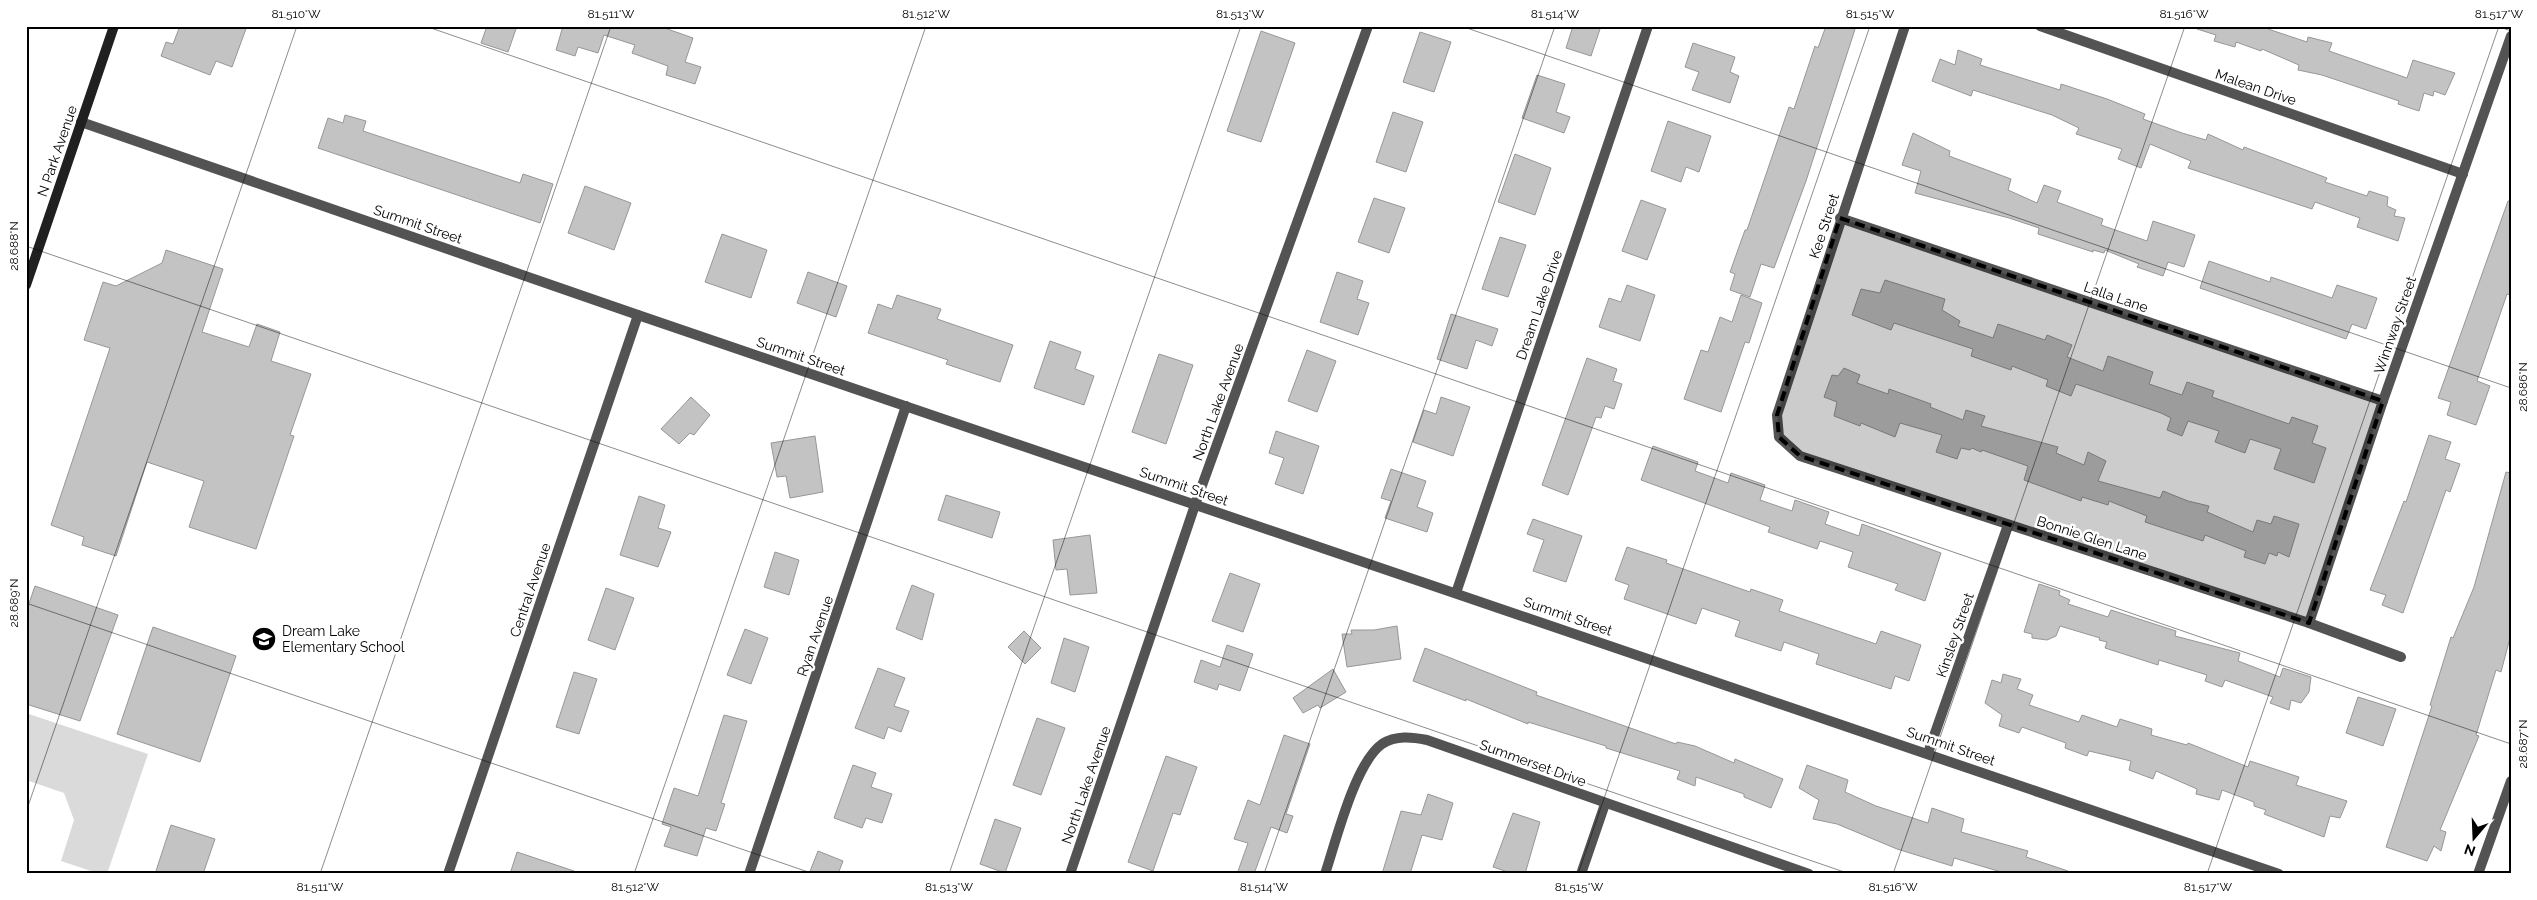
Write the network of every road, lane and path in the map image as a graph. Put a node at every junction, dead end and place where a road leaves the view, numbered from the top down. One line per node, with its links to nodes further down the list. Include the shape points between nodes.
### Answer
1 (114, 26): 7 (main road, N Park Avenue)
2 (1368, 26): 15 (street, North Lake Avenue)
3 (1648, 26): 17 (street, Dream Lake Drive)
4 (1905, 26): 9 (street, Kee Street)
5 (2040, 26): 8 (street, Malean Drive)
6 (2511, 36): 8 (street, Winnway Street)
7 (81, 122): 10 (main road, N Park Avenue); 11 (street, Summit Street)
8 (2463, 174): 12 (street, Winnway Street)
9 (1840, 218): 12 (street, Lalla Lane); 14 (street, Kee Street, via 1777,415)
10 (26, 285)
11 (638, 315): 13 (street, Summit Street); 23 (street, Central Avenue)
12 (2383, 401): 18 (street, Winnway Street)
13 (906, 406): 15 (street, Summit Street); 24 (street, Ryan Avenue)
14 (1779, 436): 16 (street, Bonnie Glen Lane, via 1800,456)
15 (1195, 504): 17 (street, Summit Street); 25 (street, North Lake Avenue)
16 (2008, 525): 18 (street, Bonnie Glen Lane); 20 (street, Kinsley Street)
17 (1456, 593): 20 (street, Summit Street)
18 (2309, 623): 19 (street, Bonnie Glen Lane)
19 (2401, 657)
20 (1928, 753): 29 (street, Summit Street)
21 (2511, 781): 30 (street)
22 (1604, 804): 26 (street, Summerset Drive, via 1427,740 1402,737 1382,744 1367,760); 27 (street); 28 (street, Summerset Drive)
23 (448, 874)
24 (749, 874)
25 (1070, 874)
26 (1325, 874)
27 (1581, 874)
28 (1808, 874)
29 (2279, 874)
30 (2478, 874)

